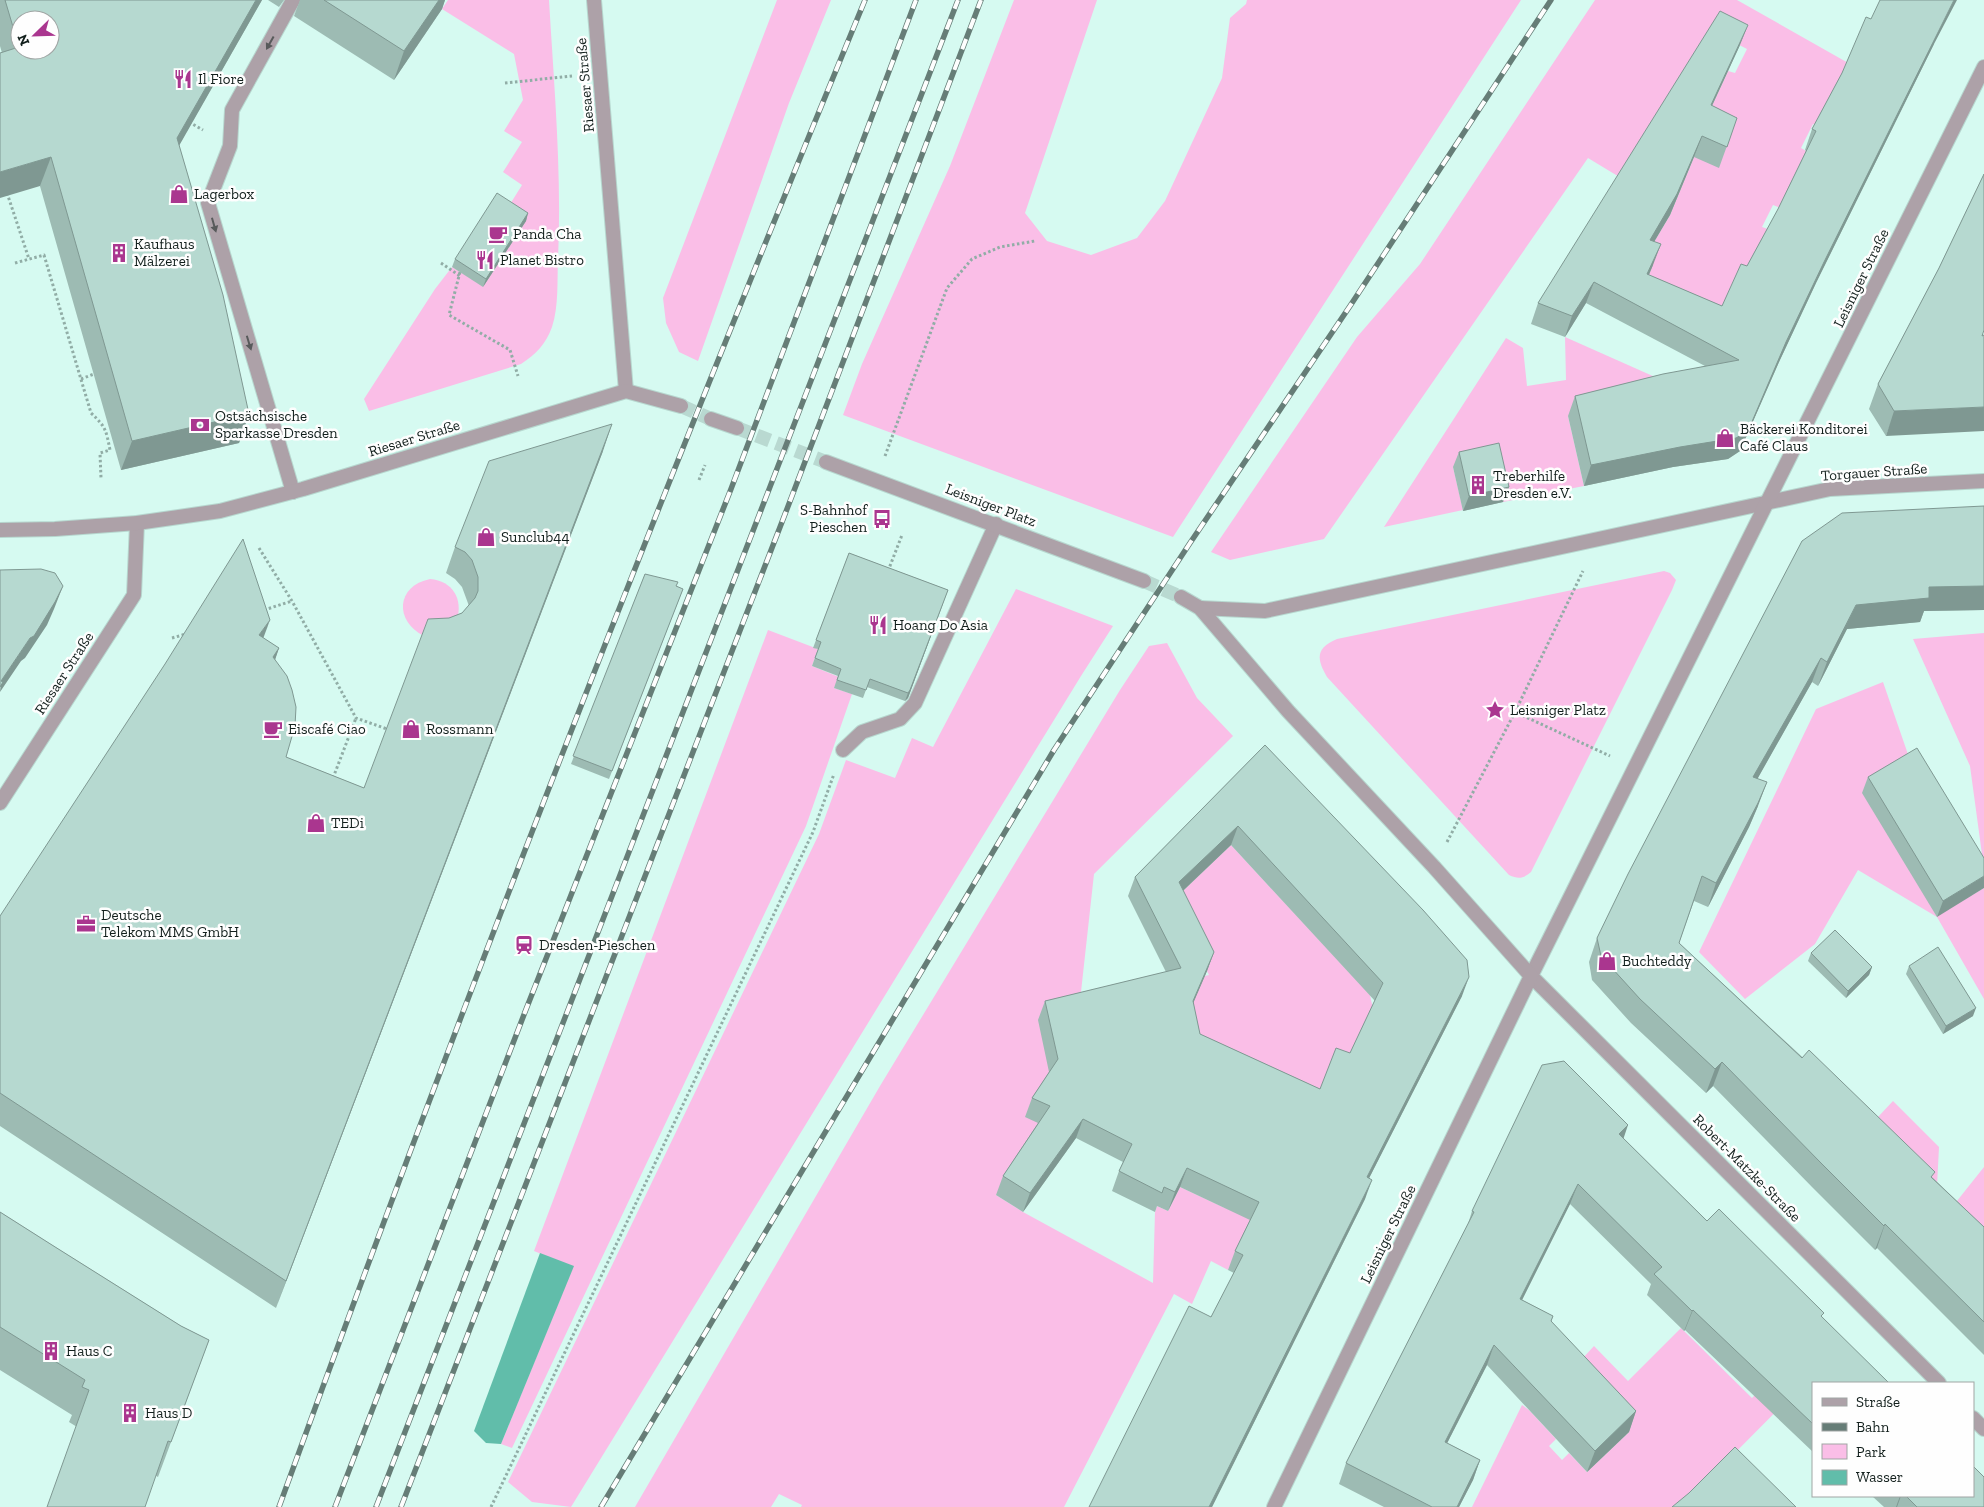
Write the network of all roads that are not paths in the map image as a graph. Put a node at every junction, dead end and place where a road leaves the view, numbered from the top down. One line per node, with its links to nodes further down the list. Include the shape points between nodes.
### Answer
1 (293, 0): 10 (street, one-way to 10, via 232,110 230,146 208,203)
2 (594, 0): 4 (street, Riesaer Straße)
3 (1984, 67): 11 (street, Leisniger Straße)
4 (626, 391): 5 (street); 10 (street, Riesaer Straße)
5 (681, 406)
6 (711, 418): 7 (street)
7 (737, 428)
8 (826, 462): 13 (street, Leisniger Platz)
9 (1984, 481): 11 (street, Torgauer Straße, via 1830,489)
10 (293, 492): 12 (street, Riesaer Straße, via 220,511)
11 (1767, 503): 17 (street, via 1266,611); 20 (street)
12 (137, 524): 14 (street); 19 (street, Riesaer Straße, via 134,594)
13 (996, 524): 15 (street, Leisniger Platz); 18 (street, via 915,703 900,719 862,732)
14 (0, 530)
15 (1144, 581)
16 (1181, 597): 17 (street)
17 (1200, 608): 20 (street, via 1288,711)
18 (843, 750)
19 (0, 803)
20 (1531, 976): 21 (street, Robert-Matzke-Straße); 24 (street, Leisniger Straße)
21 (1937, 1382)
22 (1974, 1419): 23 (street)
23 (1984, 1429)
24 (1274, 1507)

